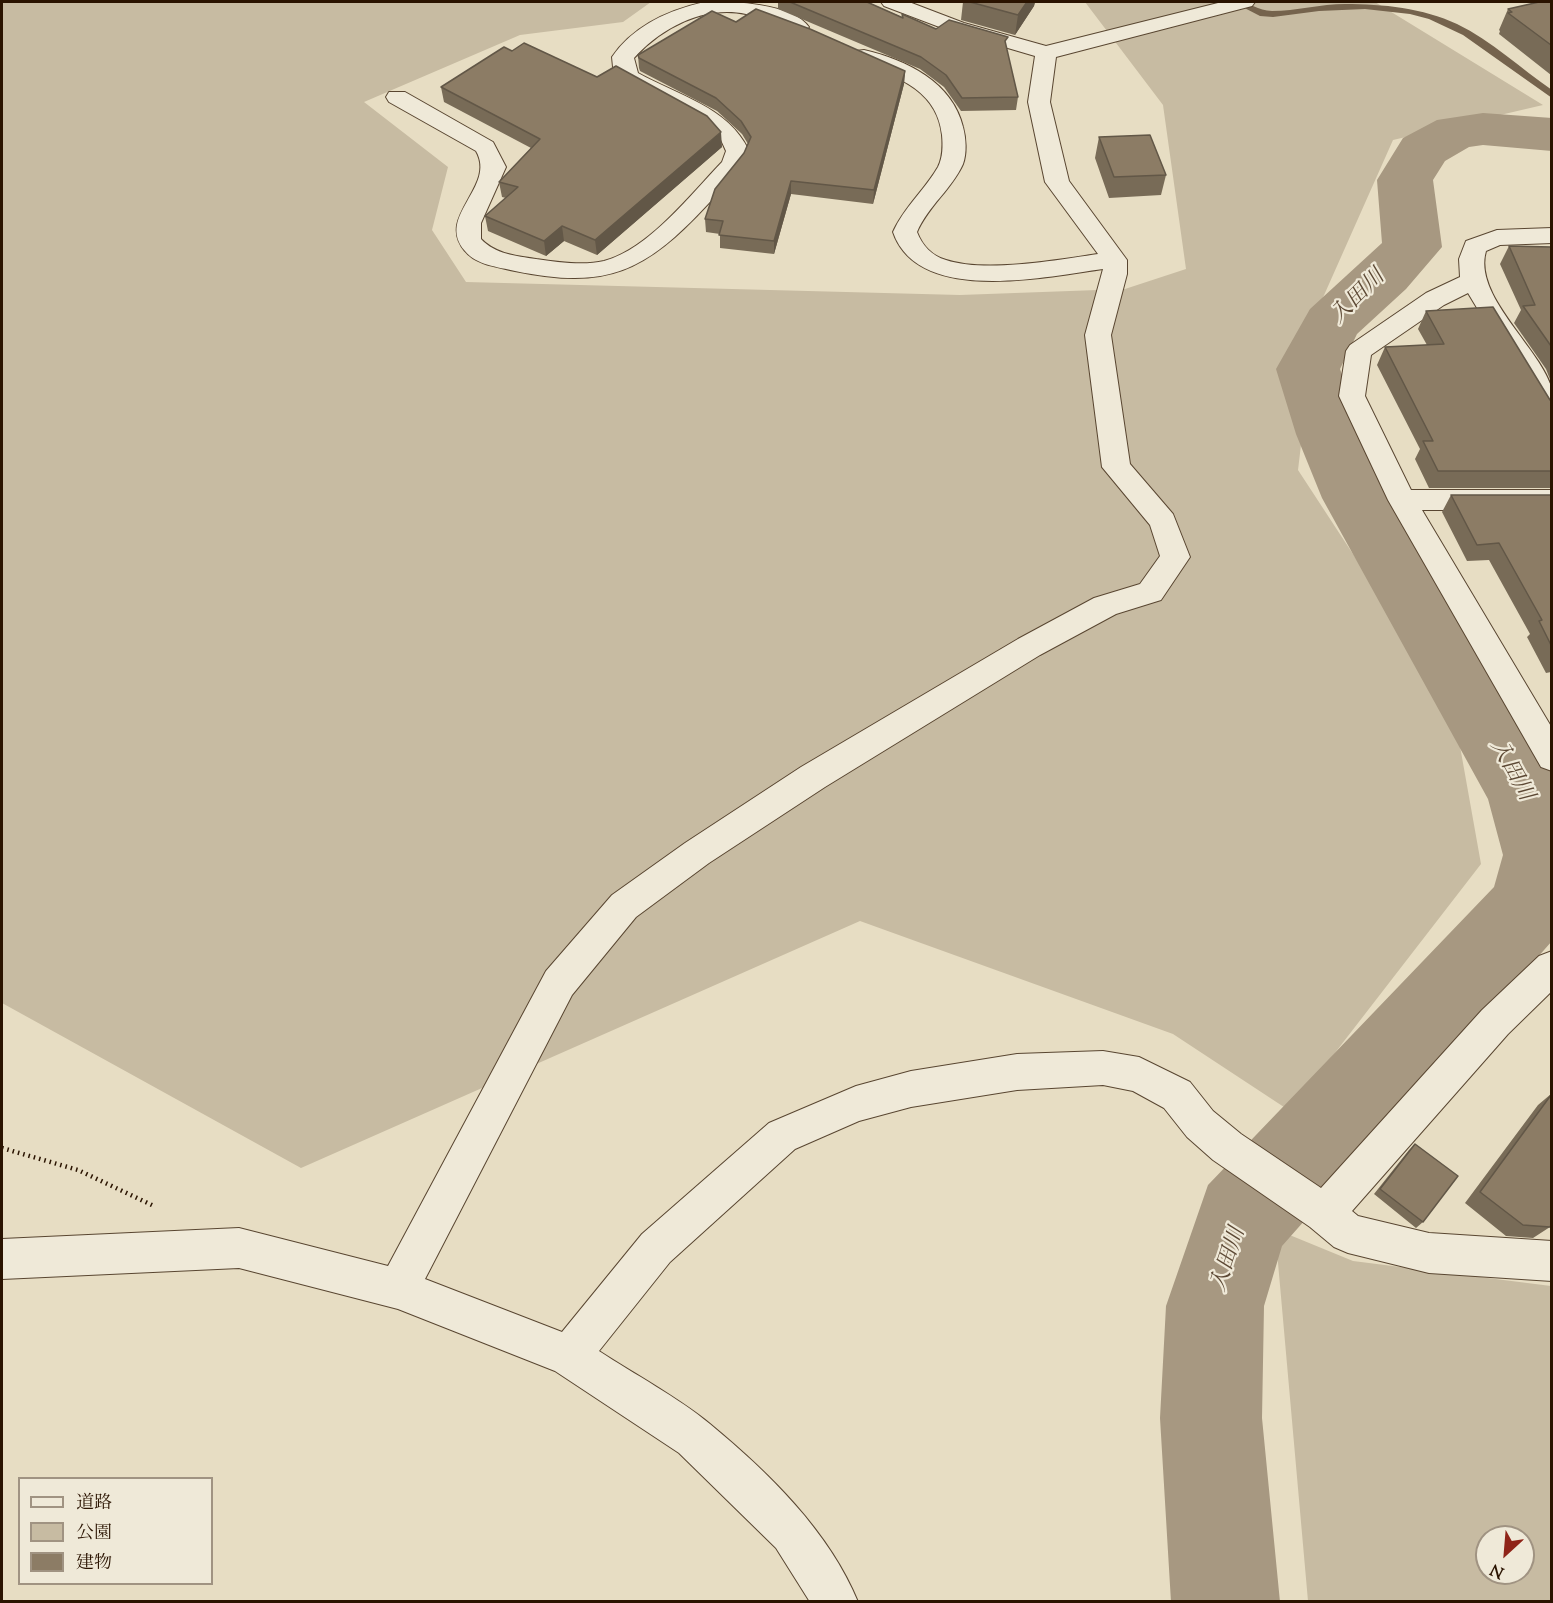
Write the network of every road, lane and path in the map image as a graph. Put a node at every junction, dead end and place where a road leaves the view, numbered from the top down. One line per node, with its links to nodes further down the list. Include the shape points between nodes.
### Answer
1 (891, 2): 5 (street, via 957,27)
2 (1245, 2): 5 (street)
3 (818, 35): 6 (street, via 751,9 717,6 672,19 632,46 623,57 629,77 722,127 737,153 733,164 666,231 645,249 611,268 525,265 490,258 476,248 466,229 490,178 492,158 476,141)
4 (849, 49): 8 (street, via 929,85 946,106 954,147 950,167 915,210 905,232 909,245 922,258 943,268 970,272)
5 (1046, 53): 8 (street, via 1039,102 1057,182)
6 (397, 97)
7 (1551, 235): 9 (street, via 1497,238 1475,246 1471,259)
8 (1114, 260): 22 (street, via 1115,274 1098,335 1116,467 1163,521 1175,557 1150,592 1105,606 1019,652 813,777 624,906 559,983)
9 (1473, 281): 11 (street); 13 (street, via 1435,299 1359,351 1352,396)
10 (1551, 360): 11 (street)
11 (1522, 361): 12 (street)
12 (1551, 409)
13 (1402, 500): 14 (street); 15 (street)
14 (1551, 500)
15 (1551, 758)
16 (1551, 967): 18 (street)
17 (2, 1148): 19 (path, via 78,1170)
18 (1320, 1210): 21 (street, via 1348,1233 1429,1253); 23 (street, via 1227,1147 1200,1124 1177,1095 1139,1075 1102,1068 1017,1072 911,1089 856,1104 782,1136 656,1248)
19 (164, 1211)
20 (2, 1259): 22 (street, via 239,1248)
21 (1551, 1261)
22 (398, 1289): 23 (street)
23 (569, 1356): 24 (street, via 694,1438 792,1532)
24 (836, 1602)

